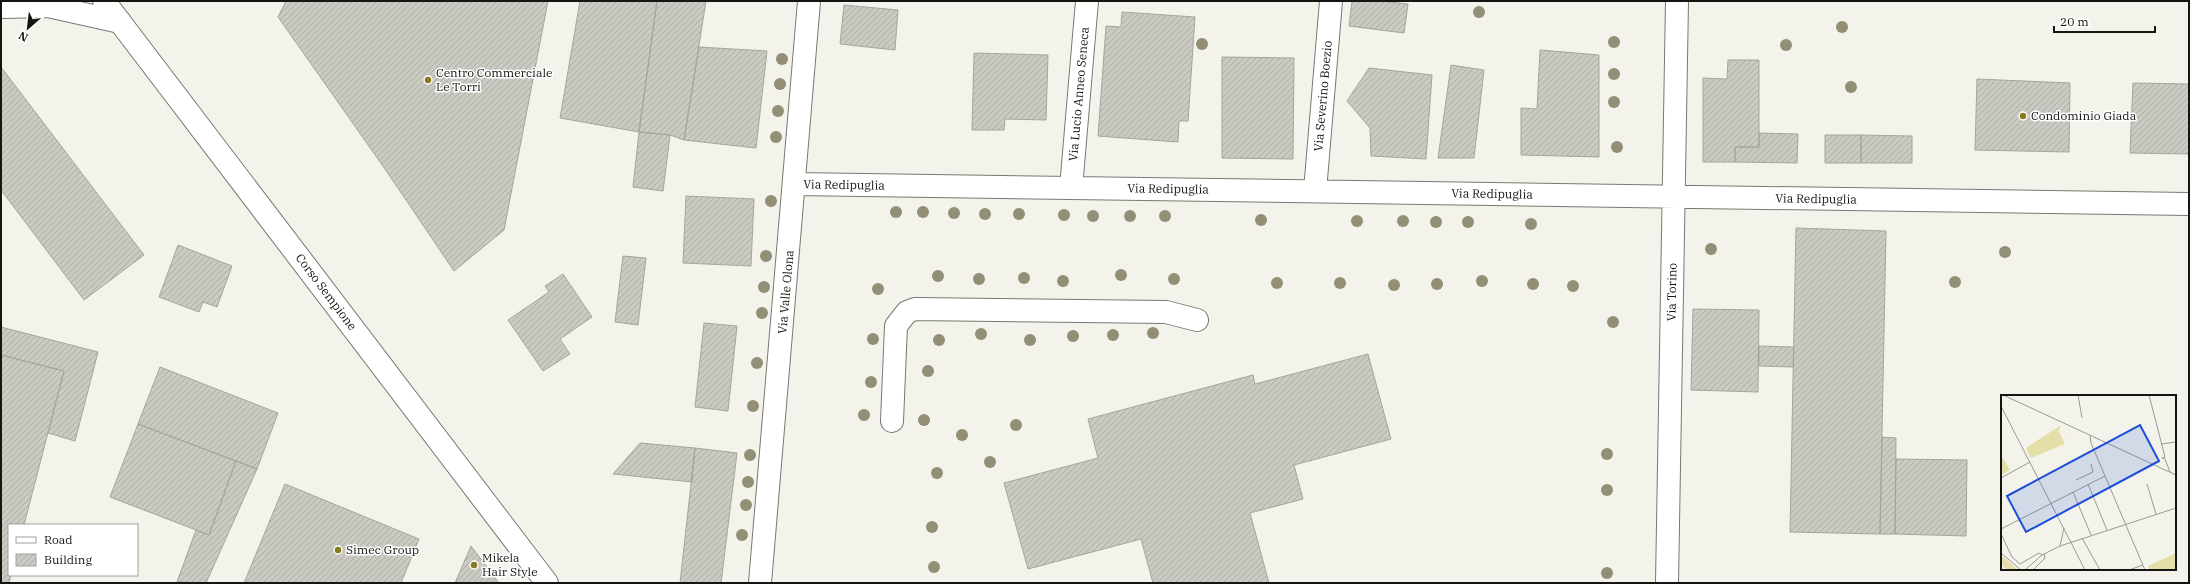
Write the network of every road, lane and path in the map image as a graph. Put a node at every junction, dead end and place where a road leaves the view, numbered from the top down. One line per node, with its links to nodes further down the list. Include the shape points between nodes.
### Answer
1 (104, 1): 7 (street, Corso Sempione)
2 (809, 1): 8 (street, Via Valle Olona)
3 (1087, 1): 9 (street, Via Lucio Anneo Seneca)
4 (1331, 1): 10 (street, Via Severino Boezio)
5 (1677, 1): 11 (street, Via Torino)
6 (1, 7): 7 (street, via 48,6)
7 (120, 22): 15 (street, Corso Sempione)
8 (795, 184): 9 (street, Via Redipuglia); 16 (street, Via Valle Olona)
9 (1071, 188): 10 (street, Via Redipuglia)
10 (1315, 191): 11 (street, Via Redipuglia)
11 (1674, 197): 12 (street, Via Redipuglia); 17 (street, Via Torino)
12 (2189, 204)
13 (1197, 320): 14 (street, via 1166,312 914,309 907,312 896,326)
14 (892, 421)
15 (547, 583)
16 (760, 583)
17 (1667, 583)

